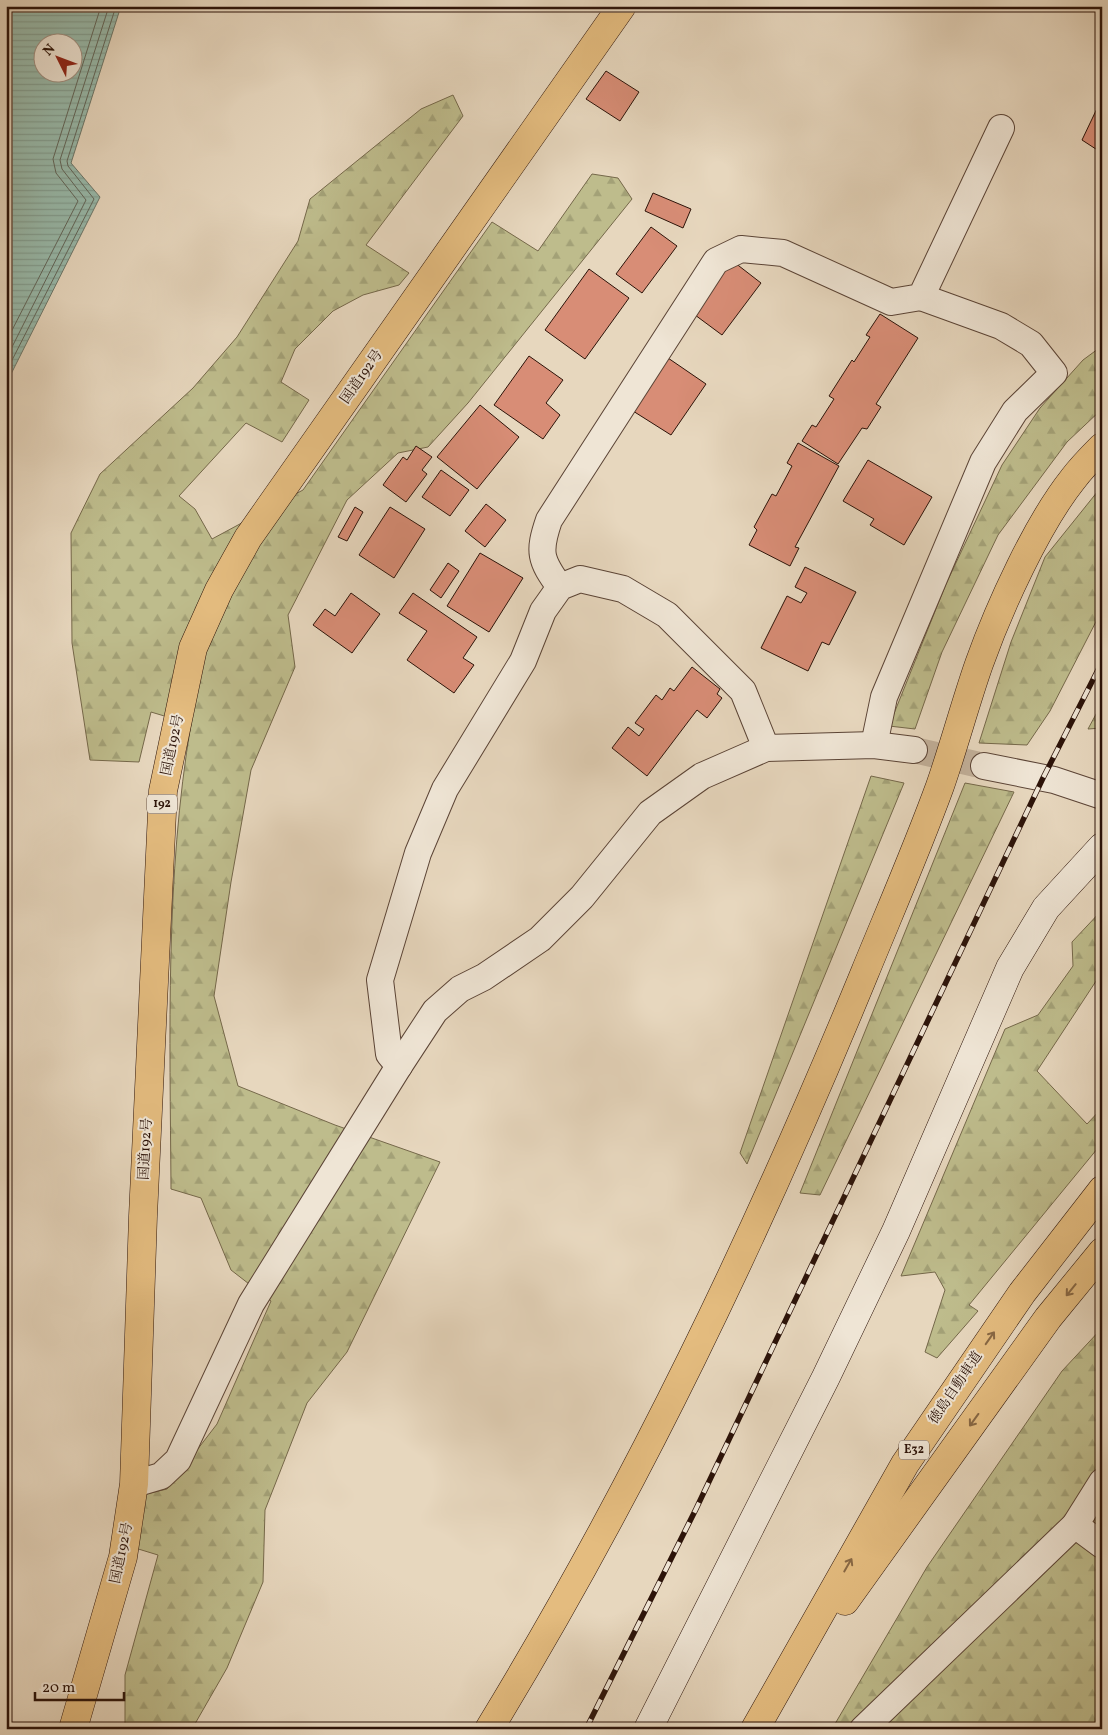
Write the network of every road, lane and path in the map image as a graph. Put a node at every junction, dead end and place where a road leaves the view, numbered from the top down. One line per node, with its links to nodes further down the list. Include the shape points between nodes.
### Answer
1 (622, 6): 16 (highway, 国道192号 / 192, via 248,538 219,590 193,648 163,791)
2 (1001, 128): 3 (street)
3 (921, 297): 5 (street, via 891,302 783,253 741,249 716,261 549,520 541,543 545,566); 6 (street, via 1001,326 1031,344 1054,374 1015,412 983,462 884,697)
4 (1102, 447): 20 (highway, via 1072,480 1040,529 1010,591 981,660 940,787 885,923 809,1108 716,1310 636,1472 553,1623)
5 (560, 587): 7 (street, via 580,579 623,589 667,615 743,691); 12 (street, via 543,611 523,661 445,790 418,853 380,980 389,1054)
6 (874, 745): 7 (street); 8 (street)
7 (766, 748): 12 (street, via 702,776 650,813 582,898 540,938 484,977 460,989 435,1011)
8 (914, 750)
9 (984, 766): 10 (street, via 1054,780)
10 (1102, 796)
11 (1102, 846): 21 (street, via 1046,908 1010,968 896,1231)
12 (399, 1066): 16 (street, via 251,1304 178,1460 161,1476)
13 (1102, 1190): 22 (highway, 徳島自動車道 / E32, one-way to 13, via 905,1464 1022,1293)
14 (1102, 1252): 22 (highway, 徳島自動車道 / E32, one-way to 22, via 1048,1318)
15 (1102, 1482): 17 (street)
16 (134, 1484): 19 (highway, 国道192号 / 192, via 123,1557)
17 (1075, 1525): 18 (street); 23 (street)
18 (1102, 1545)
19 (73, 1729)
20 (489, 1729)
21 (648, 1729)
22 (755, 1729)
23 (863, 1729)

